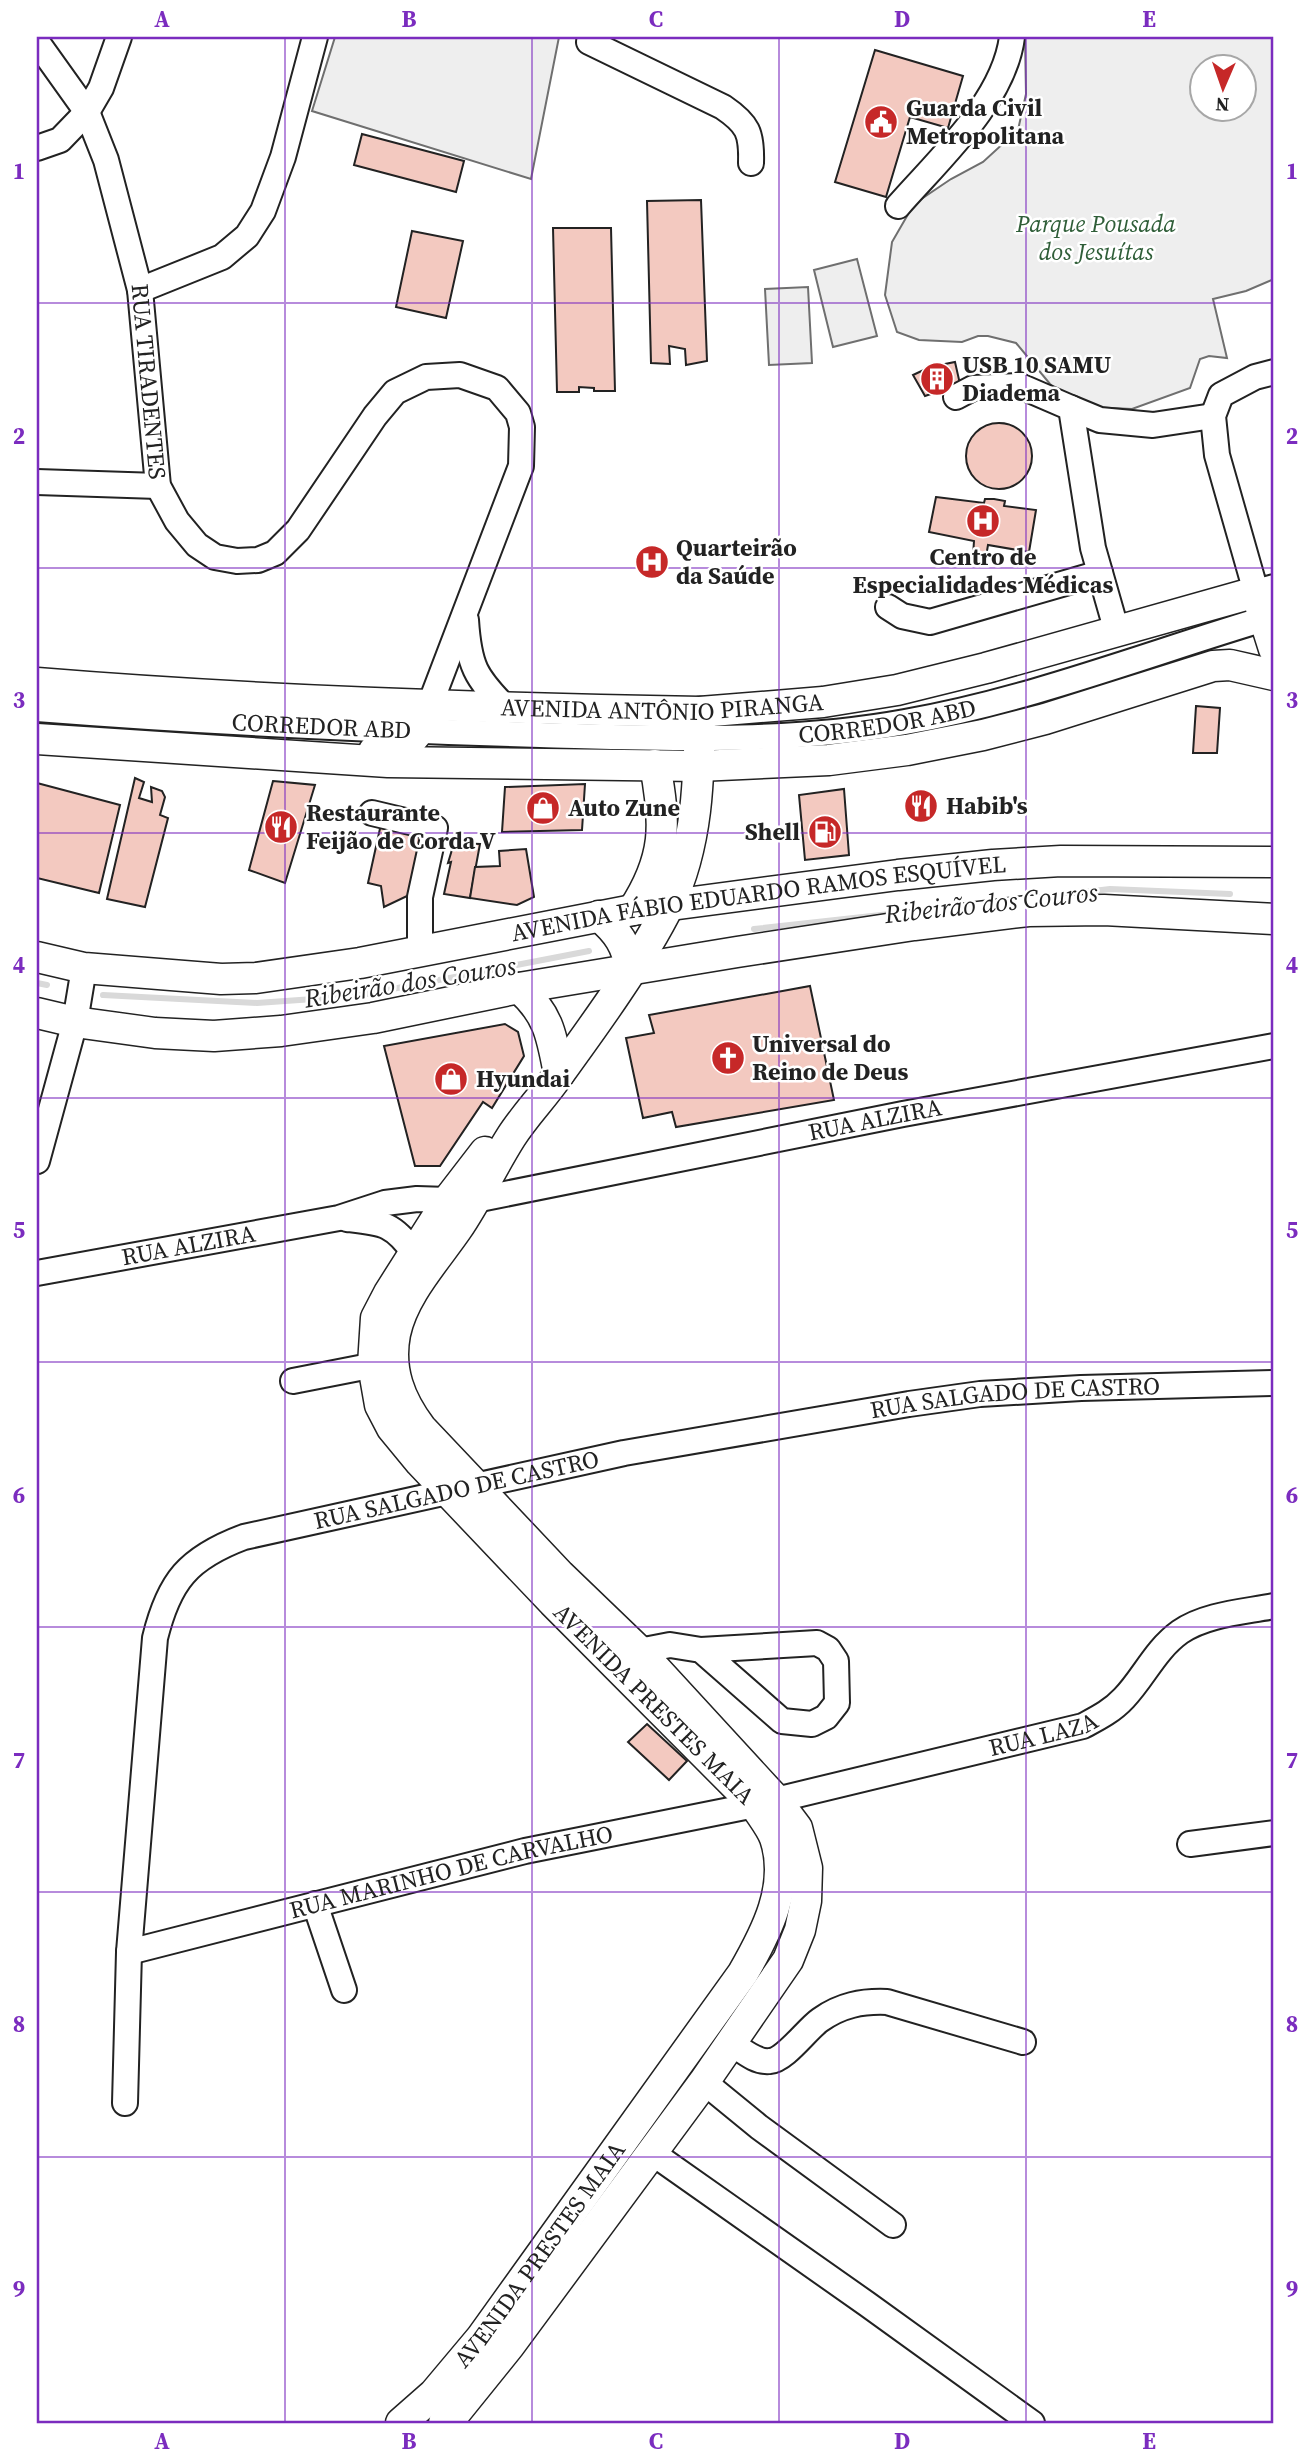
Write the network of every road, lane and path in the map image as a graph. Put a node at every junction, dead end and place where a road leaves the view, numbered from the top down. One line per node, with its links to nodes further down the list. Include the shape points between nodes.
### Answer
1 (119, 37): 6 (street)
2 (315, 37): 11 (street, via 283,156 263,211 247,236 222,257)
3 (1012, 37): 10 (street, via 989,96)
4 (37, 41): 6 (street, RUA TIRADENTES)
5 (589, 42): 9 (street, via 740,119 752,147)
6 (87, 112): 7 (street); 8 (street, RUA TIRADENTES)
7 (48, 144): 8 (street, via 83,148)
8 (106, 160): 11 (street, RUA TIRADENTES)
9 (751, 163)
10 (898, 206)
11 (140, 290): 17 (street, RUA TIRADENTES)
12 (1274, 372): 15 (street, via 1221,395)
13 (956, 397): 14 (street, via 973,388 1020,386)
14 (1071, 408): 15 (street, via 1100,420 1153,425); 18 (street)
15 (1213, 416): 19 (street, via 1217,455)
16 (37, 482): 17 (street)
17 (158, 486): 21 (street, RUA TIRADENTES, via 197,545 215,557 258,560 275,553 298,530 395,392 426,377 460,375 497,388 518,413 521,466)
18 (1100, 573): 20 (street, via 930,622 902,616); 22 (street)
19 (1267, 603): 22 (main road, AVENIDA ANTÔNIO PIRANGA); 23 (main road); 30 (street, CORREDOR ABD, via 1037,690 905,722 808,735)
20 (888, 607)
21 (465, 616): 27 (street, RUA TIRADENTES, via 474,671); 28 (street, RUA TIRADENTES)
22 (1116, 632): 30 (main road, AVENIDA ANTÔNIO PIRANGA, via 897,690 823,702)
23 (1274, 649)
24 (1274, 675): 30 (main road, AVENIDA ANTÔNIO PIRANGA, via 1213,666 983,735 829,760)
25 (37, 682): 28 (main road, AVENIDA ANTÔNIO PIRANGA)
26 (37, 709): 28 (street, CORREDOR ABD, via 155,718)
27 (507, 709): 28 (main road, AVENIDA ANTÔNIO PIRANGA); 30 (main road, AVENIDA ANTÔNIO PIRANGA)
28 (424, 719): 30 (street, CORREDOR ABD); 31 (main road, via 409,744 385,751)
29 (37, 739): 31 (main road, AVENIDA ANTÔNIO PIRANGA)
30 (699, 739): 32 (main road, AVENIDA ANTÔNIO PIRANGA); 35 (main road, AVENIDA PRESTES MAIA, via 689,848)
31 (304, 756): 32 (main road, AVENIDA ANTÔNIO PIRANGA, via 388,762)
32 (655, 765): 36 (main road, via 662,842 656,867)
33 (372, 813): 39 (street, via 435,828 420,897)
34 (1274, 862): 35 (main road, AVENIDA FÁBIO EDUARDO RAMOS ESQUÍVEL, via 993,864)
35 (668, 906): 36 (main road, AVENIDA FÁBIO EDUARDO RAMOS ESQUÍVEL); 42 (main road, AVENIDA PRESTES MAIA)
36 (633, 910): 37 (main road, AVENIDA FÁBIO EDUARDO RAMOS ESQUÍVEL)
37 (599, 916): 39 (main road, AVENIDA FÁBIO EDUARDO RAMOS ESQUÍVEL); 42 (main road, via 621,939)
38 (1274, 919): 42 (main road, AVENIDA FÁBIO EDUARDO RAMOS ESQUÍVEL, via 1028,911)
39 (420, 951): 41 (main road, AVENIDA FÁBIO EDUARDO RAMOS ESQUÍVEL, via 240,979)
40 (37, 957): 41 (main road, AVENIDA FÁBIO EDUARDO RAMOS ESQUÍVEL)
41 (84, 968): 45 (street)
42 (630, 970): 43 (main road, AVENIDA FÁBIO EDUARDO RAMOS ESQUÍVEL); 47 (main road, AVENIDA PRESTES MAIA)
43 (519, 988): 45 (main road, AVENIDA FÁBIO EDUARDO RAMOS ESQUÍVEL, via 373,1018 281,1031 190,1035); 47 (main road, via 541,1010 551,1032)
44 (37, 1013): 45 (main road, AVENIDA FÁBIO EDUARDO RAMOS ESQUÍVEL)
45 (75, 1022): 48 (street)
46 (1274, 1046): 49 (street, RUA ALZIRA)
47 (559, 1074): 49 (main road, AVENIDA PRESTES MAIA, via 511,1137 484,1153)
48 (37, 1161)
49 (462, 1200): 50 (street, RUA ALZIRA, via 385,1203); 51 (main road, AVENIDA PRESTES MAIA); 53 (main road, AVENIDA PRESTES MAIA, via 456,1210 457,1229 413,1293)
50 (339, 1218): 51 (street, RUA ALZIRA, via 389,1227 402,1235); 52 (street, RUA ALZIRA)
51 (415, 1254): 53 (main road, AVENIDA PRESTES MAIA, via 376,1318)
52 (37, 1273)
53 (383, 1363): 54 (street); 56 (main road, AVENIDA PRESTES MAIA, via 380,1405 392,1427 420,1462)
54 (293, 1381)
55 (1274, 1383): 56 (street, RUA SALGADO DE CASTRO, via 980,1394 638,1451)
56 (463, 1489): 59 (main road, AVENIDA PRESTES MAIA, via 514,1562); 64 (street, RUA SALGADO DE CASTRO, via 244,1537 196,1561 177,1582 155,1638)
57 (1274, 1606): 60 (street, RUA LAZA, via 1204,1620 1181,1631 1161,1648 1125,1698 1083,1726)
58 (701, 1650): 58 (street, via 782,1721 811,1724 826,1717 837,1703 836,1661 817,1643); 59 (street, via 670,1645)
59 (630, 1660): 60 (main road, AVENIDA PRESTES MAIA)
60 (766, 1803): 63 (street, RUA MARINHO DE CARVALHO, via 525,1851); 67 (main road, AVENIDA PRESTES MAIA, via 797,1828 807,1868 806,1900 788,1960); 72 (main road, AVENIDA PRESTES MAIA, via 779,1870 777,1899 743,1973 481,2338 434,2394)
61 (1274, 1833): 62 (street)
62 (1190, 1844)
63 (315, 1904): 64 (street, RUA MARINHO DE CARVALHO); 65 (street)
64 (129, 1952): 69 (street, RUA SALGADO DE CASTRO)
65 (344, 1990)
66 (1023, 2042): 67 (street, via 887,2002 866,2001 847,2005 820,2020 770,2062)
67 (731, 2043): 68 (main road, AVENIDA PRESTES MAIA)
68 (704, 2082): 70 (main road, AVENIDA PRESTES MAIA); 71 (street)
69 (125, 2103)
70 (651, 2152): 73 (main road, AVENIDA PRESTES MAIA, via 509,2346); 74 (street)
71 (894, 2225)
72 (401, 2423)
73 (444, 2423)
74 (1032, 2423)

